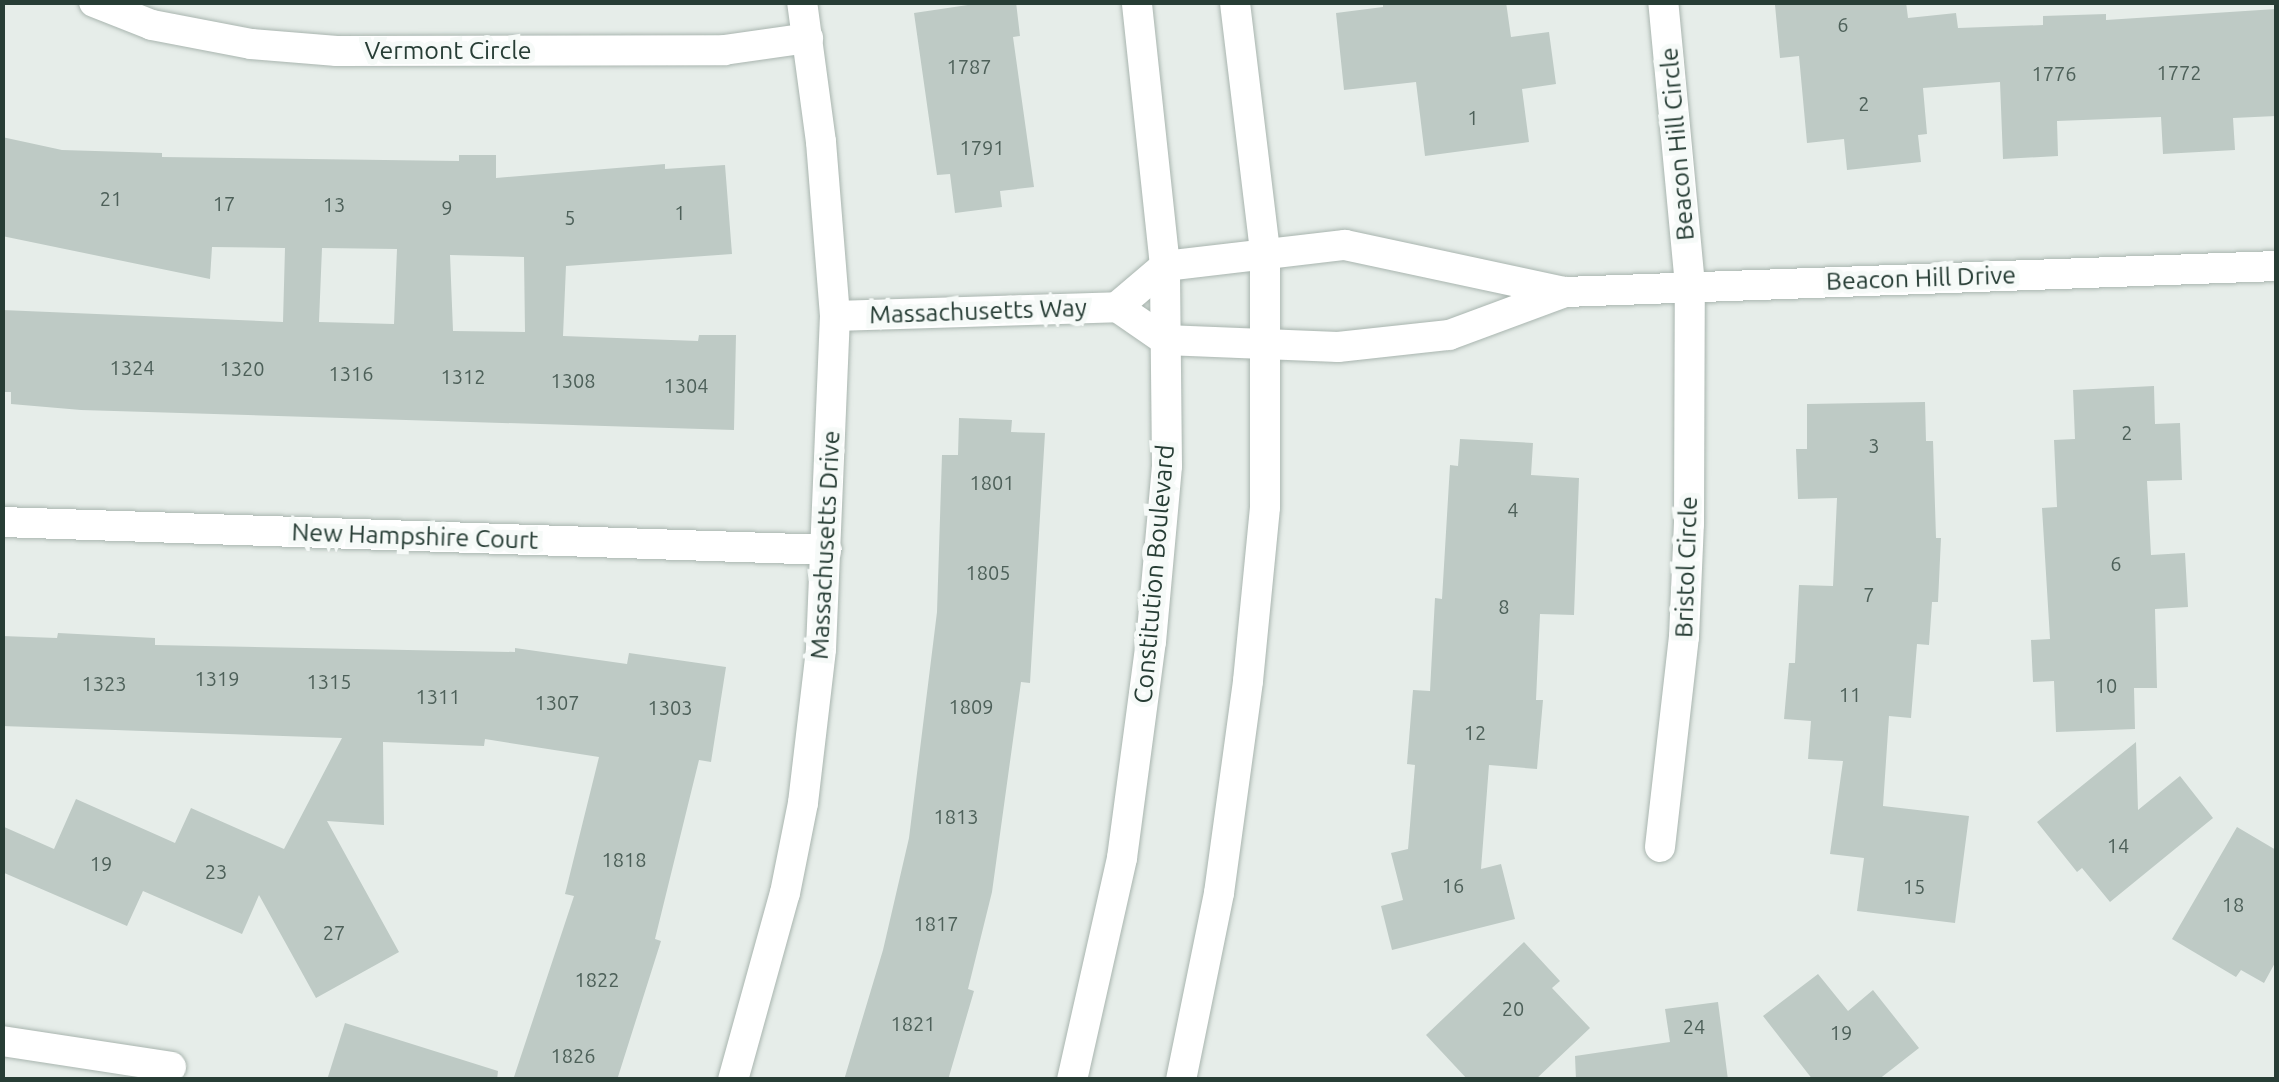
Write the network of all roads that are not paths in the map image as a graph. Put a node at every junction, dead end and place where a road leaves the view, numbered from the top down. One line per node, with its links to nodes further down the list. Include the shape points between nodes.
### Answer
1 (94, 2): 6 (street, Vermont Circle, via 152,25 250,44 337,50 724,50)
2 (802, 2): 6 (street, Massachusetts Drive)
3 (1138, 2): 8 (street, Constitution Boulevard)
4 (1235, 2): 7 (street)
5 (1663, 2): 10 (street, Beacon Hill Circle)
6 (808, 38): 13 (street, Massachusetts Drive)
7 (1266, 251): 8 (street, Beacon Hill Drive); 11 (street, Beacon Hill Drive, via 1345,245); 15 (street)
8 (1165, 266): 12 (street, Massachusetts Way); 14 (street, Constitution Boulevard)
9 (2276, 266): 10 (street, Beacon Hill Drive)
10 (1690, 285): 11 (street, Beacon Hill Drive); 18 (street, Bristol Circle, via 1684,637)
11 (1565, 292): 15 (street, Beacon Hill Drive, via 1448,335 1338,348)
12 (1117, 307): 13 (street, Massachusetts Way); 14 (street)
13 (835, 316): 17 (street, Massachusetts Drive)
14 (1165, 340): 15 (street, Beacon Hill Drive); 22 (street, Constitution Boulevard, via 1167,466 1151,642 1122,858)
15 (1268, 345): 23 (street, via 1265,507 1248,681 1220,894)
16 (2, 522): 17 (street, New Hampshire Court)
17 (827, 550): 21 (street, Massachusetts Drive, via 802,803)
18 (1660, 847)
19 (2, 1040): 20 (street)
20 (171, 1068)
21 (733, 1080)
22 (1072, 1080)
23 (1181, 1080)

